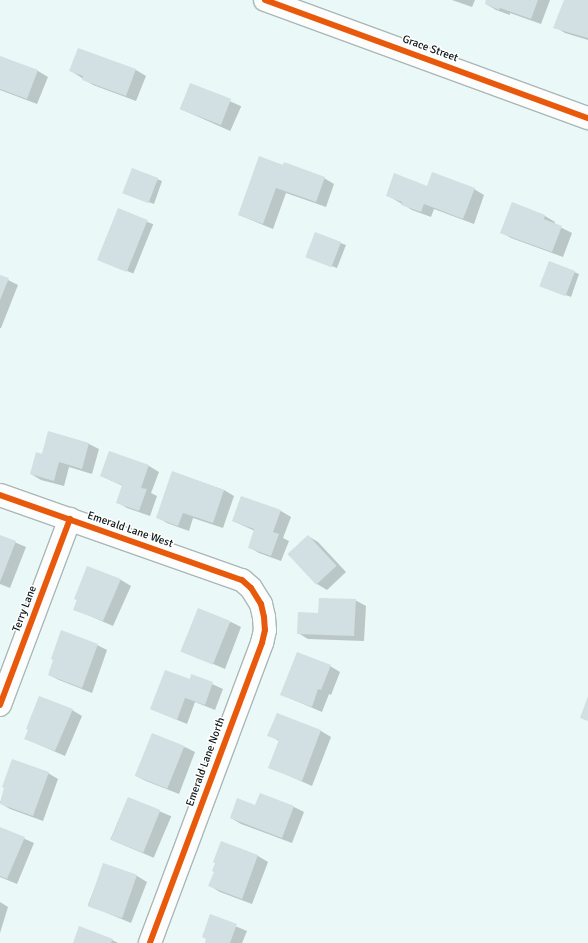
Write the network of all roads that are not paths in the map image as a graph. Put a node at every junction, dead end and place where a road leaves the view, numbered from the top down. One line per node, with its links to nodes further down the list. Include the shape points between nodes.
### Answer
1 (265, 0): 2 (street, Grace Street)
2 (588, 118)
3 (0, 495): 4 (street, Emerald Lane West)
4 (70, 519): 5 (street, Emerald Lane West, via 242,580); 6 (street, Terry Lane)
5 (251, 588): 7 (street, Emerald Lane North, via 261,604 264,617 262,643)
6 (0, 705)
7 (150, 943)

